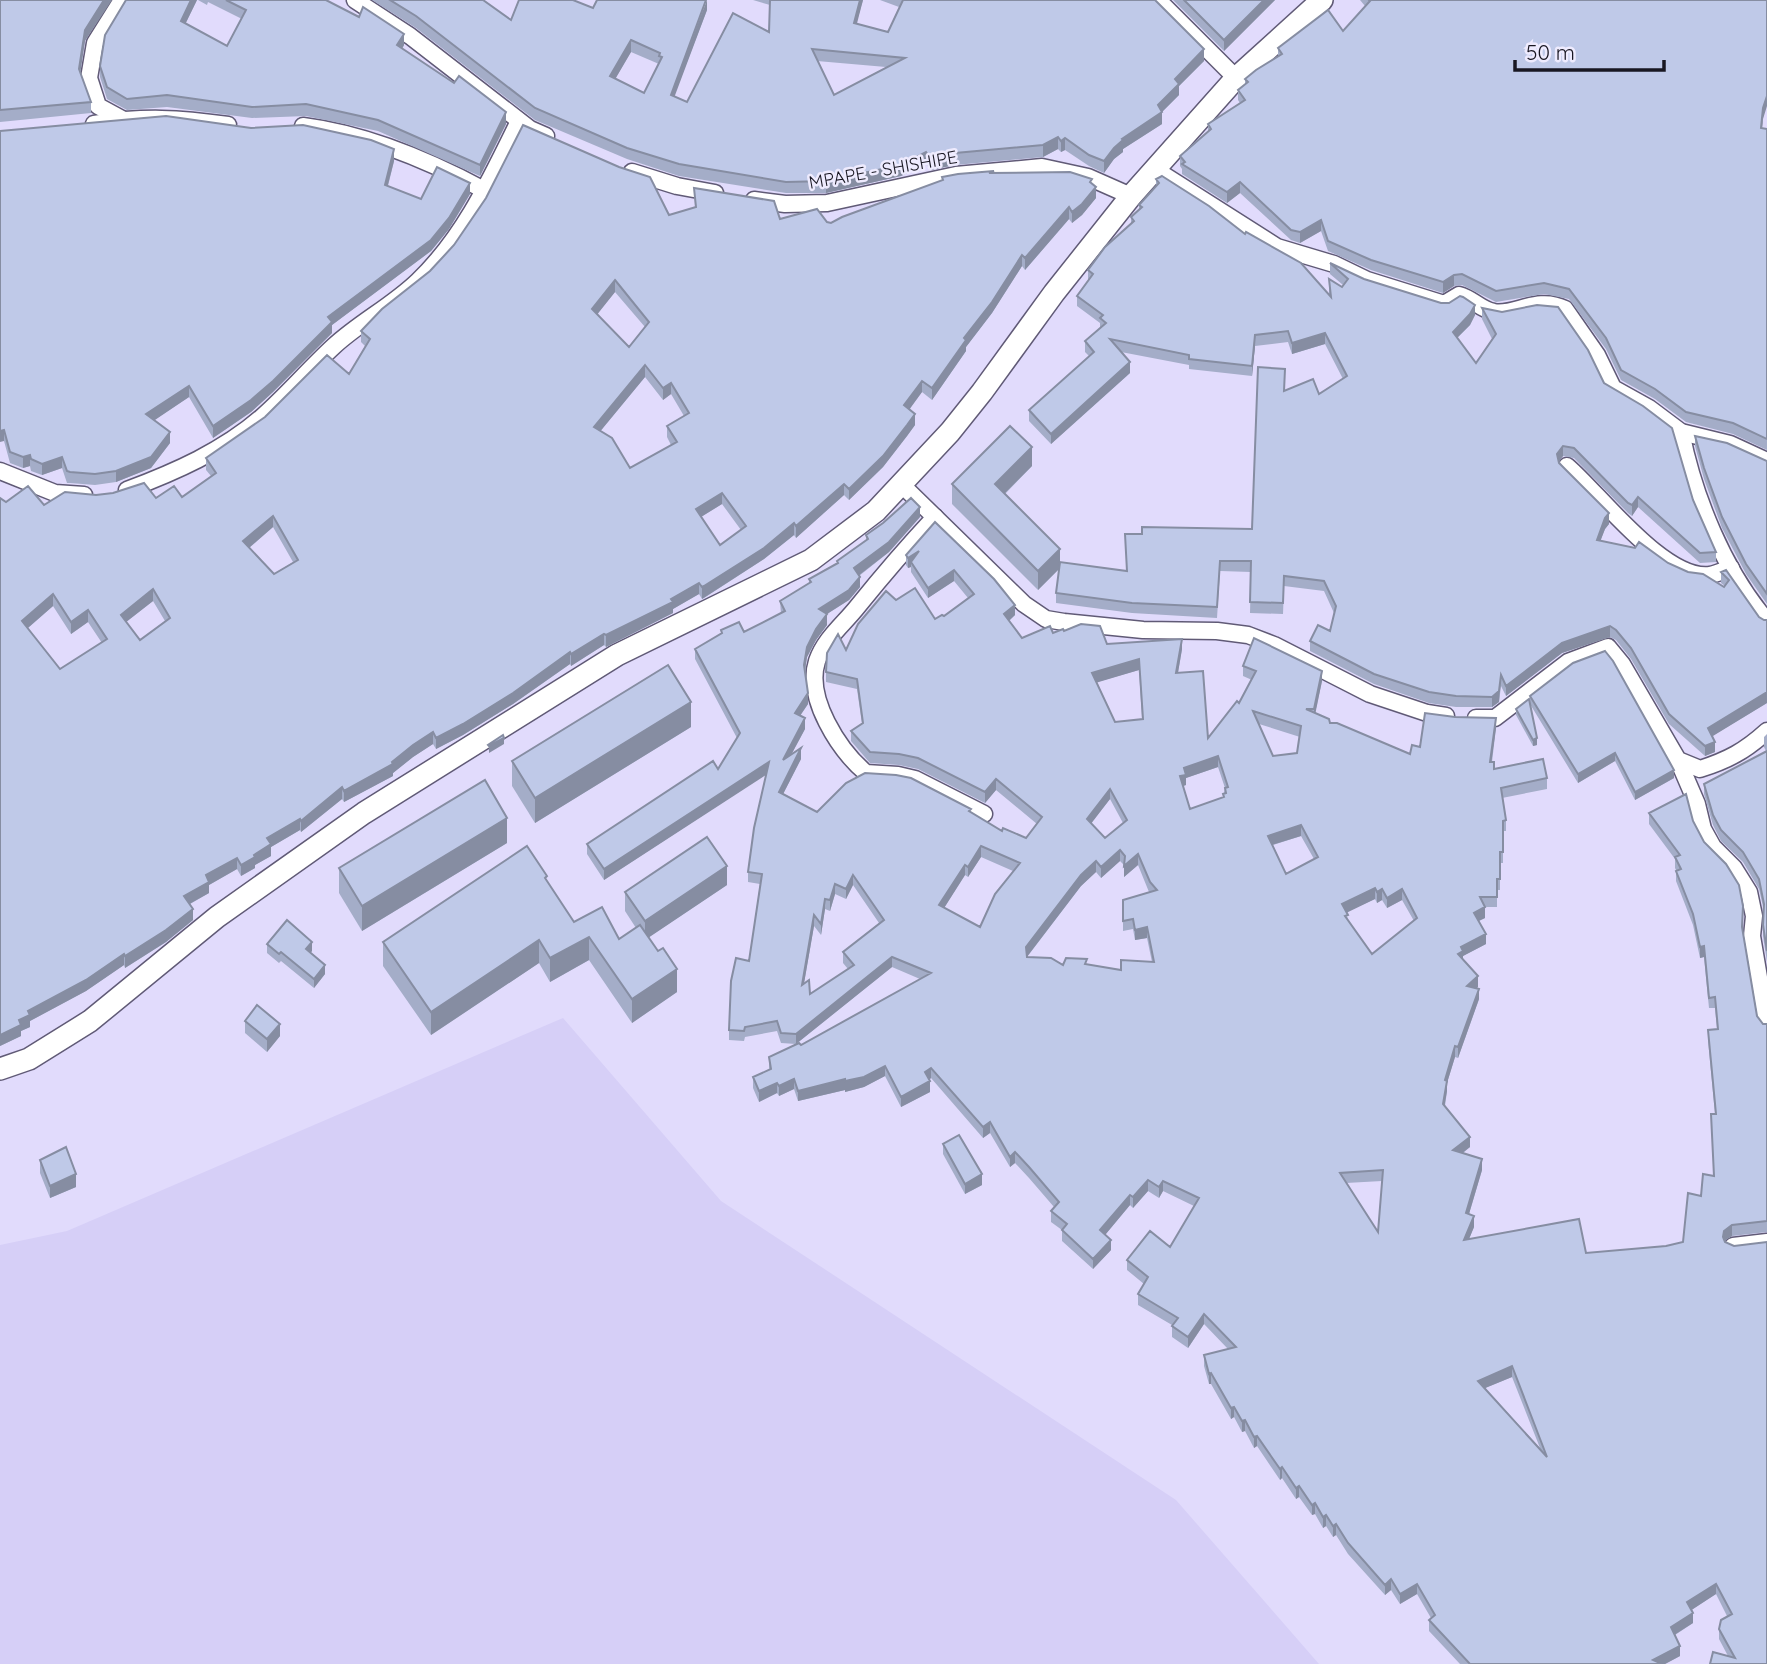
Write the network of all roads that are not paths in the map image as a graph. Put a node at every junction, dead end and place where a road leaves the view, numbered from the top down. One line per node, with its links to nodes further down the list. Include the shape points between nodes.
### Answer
1 (122, 0): 6 (street, via 95,43 89,78 97,106)
2 (355, 0): 7 (street, via 410,36)
3 (1158, 0): 5 (street)
4 (1322, 0): 5 (street)
5 (1236, 78): 13 (street)
6 (122, 120): 8 (street); 9 (street, via 177,118)
7 (519, 121): 11 (street); 14 (street)
8 (78, 126)
9 (242, 127)
10 (282, 128): 14 (street, via 304,126 374,141)
11 (565, 145)
12 (612, 164): 15 (street, MPAPE - SHISHIPE, via 677,186 785,204 827,203 956,175 1042,167 1088,177)
13 (1156, 170): 15 (street); 16 (street, via 1277,247 1334,264 1376,283 1444,304 1466,296 1491,312 1535,304 1559,306 1597,355 1613,388)
14 (484, 191): 19 (street, via 446,250 416,283 345,336 260,419 229,442 184,467 107,495 55,492)
15 (1131, 196): 20 (street, via 982,393)
16 (1681, 432): 17 (street, via 1730,444); 22 (street, via 1689,470)
17 (1767, 461)
18 (1567, 466): 22 (street, via 1625,526 1677,566 1709,575)
19 (0, 471)
20 (902, 485): 21 (street); 28 (street, via 876,511 811,560 617,655 365,813 217,918 90,1021 29,1059)
21 (935, 517): 25 (street, via 1024,604 1046,619 1248,635 1370,694 1427,713 1495,718 1568,662 1608,647); 26 (street, via 827,644 817,661 816,700 836,737 866,773 915,779)
22 (1731, 568): 23 (street, via 1747,598)
23 (1767, 621)
24 (1767, 731): 25 (street, via 1725,761 1700,769)
25 (1678, 760): 27 (street, via 1703,829 1749,892)
26 (984, 814)
27 (1767, 1025)
28 (0, 1069)
29 (1767, 1242): 30 (street)
30 (1733, 1246)

